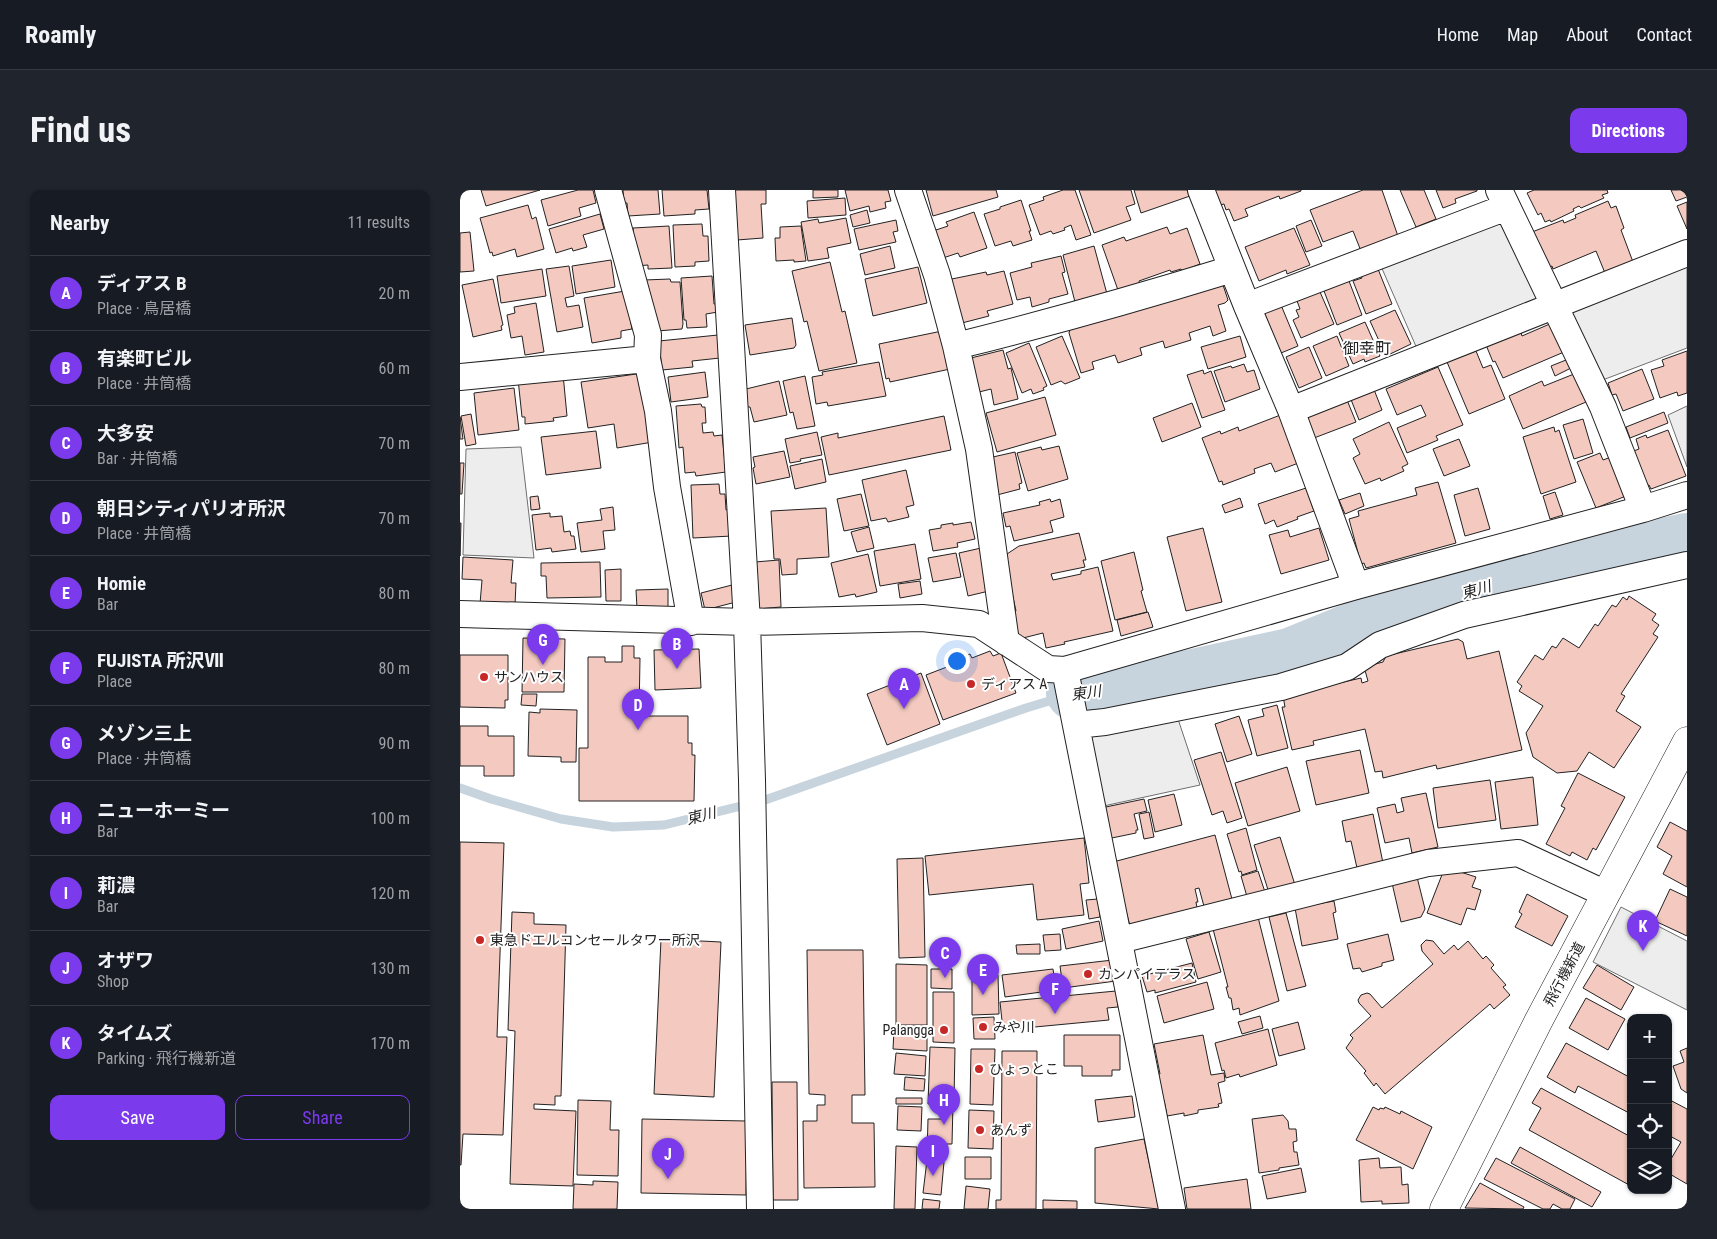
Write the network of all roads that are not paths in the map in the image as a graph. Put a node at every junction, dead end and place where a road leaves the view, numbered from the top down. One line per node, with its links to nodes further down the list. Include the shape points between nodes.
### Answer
1 (608, 190): 11 (street, via 648,335)
2 (722, 190): 20 (street)
3 (908, 190): 10 (street, via 937,275)
4 (1201, 190): 7 (street)
5 (1503, 199): 8 (street, via 1412,242); 9 (street)
6 (1687, 253): 9 (street)
7 (1232, 269): 8 (street); 10 (street, via 1037,326)
8 (1247, 306): 13 (street)
9 (1554, 306): 13 (street); 15 (street, via 1603,407)
10 (956, 346): 21 (street, via 979,448)
11 (647, 359): 12 (street); 19 (street)
12 (460, 377)
13 (1291, 410): 17 (street)
14 (1687, 495): 15 (street)
15 (1643, 509): 17 (street)
16 (1687, 565): 23 (street, via 1464,615 1380,645 1347,666 1281,687 1105,722)
17 (1356, 586): 22 (street)
18 (460, 614): 19 (street)
19 (691, 622): 20 (street)
20 (747, 622): 21 (street, via 922,618 979,624); 27 (street)
21 (1006, 642): 22 (street, via 1048,670)
22 (1066, 674): 23 (street)
23 (1074, 716): 26 (street)
24 (1687, 740): 25 (street, 飛行機新道)
25 (1606, 894): 26 (street, via 1518,853 1428,863); 29 (street, 飛行機新道)
26 (1120, 940): 28 (street)
27 (760, 1209)
28 (1172, 1209)
29 (1444, 1209)

